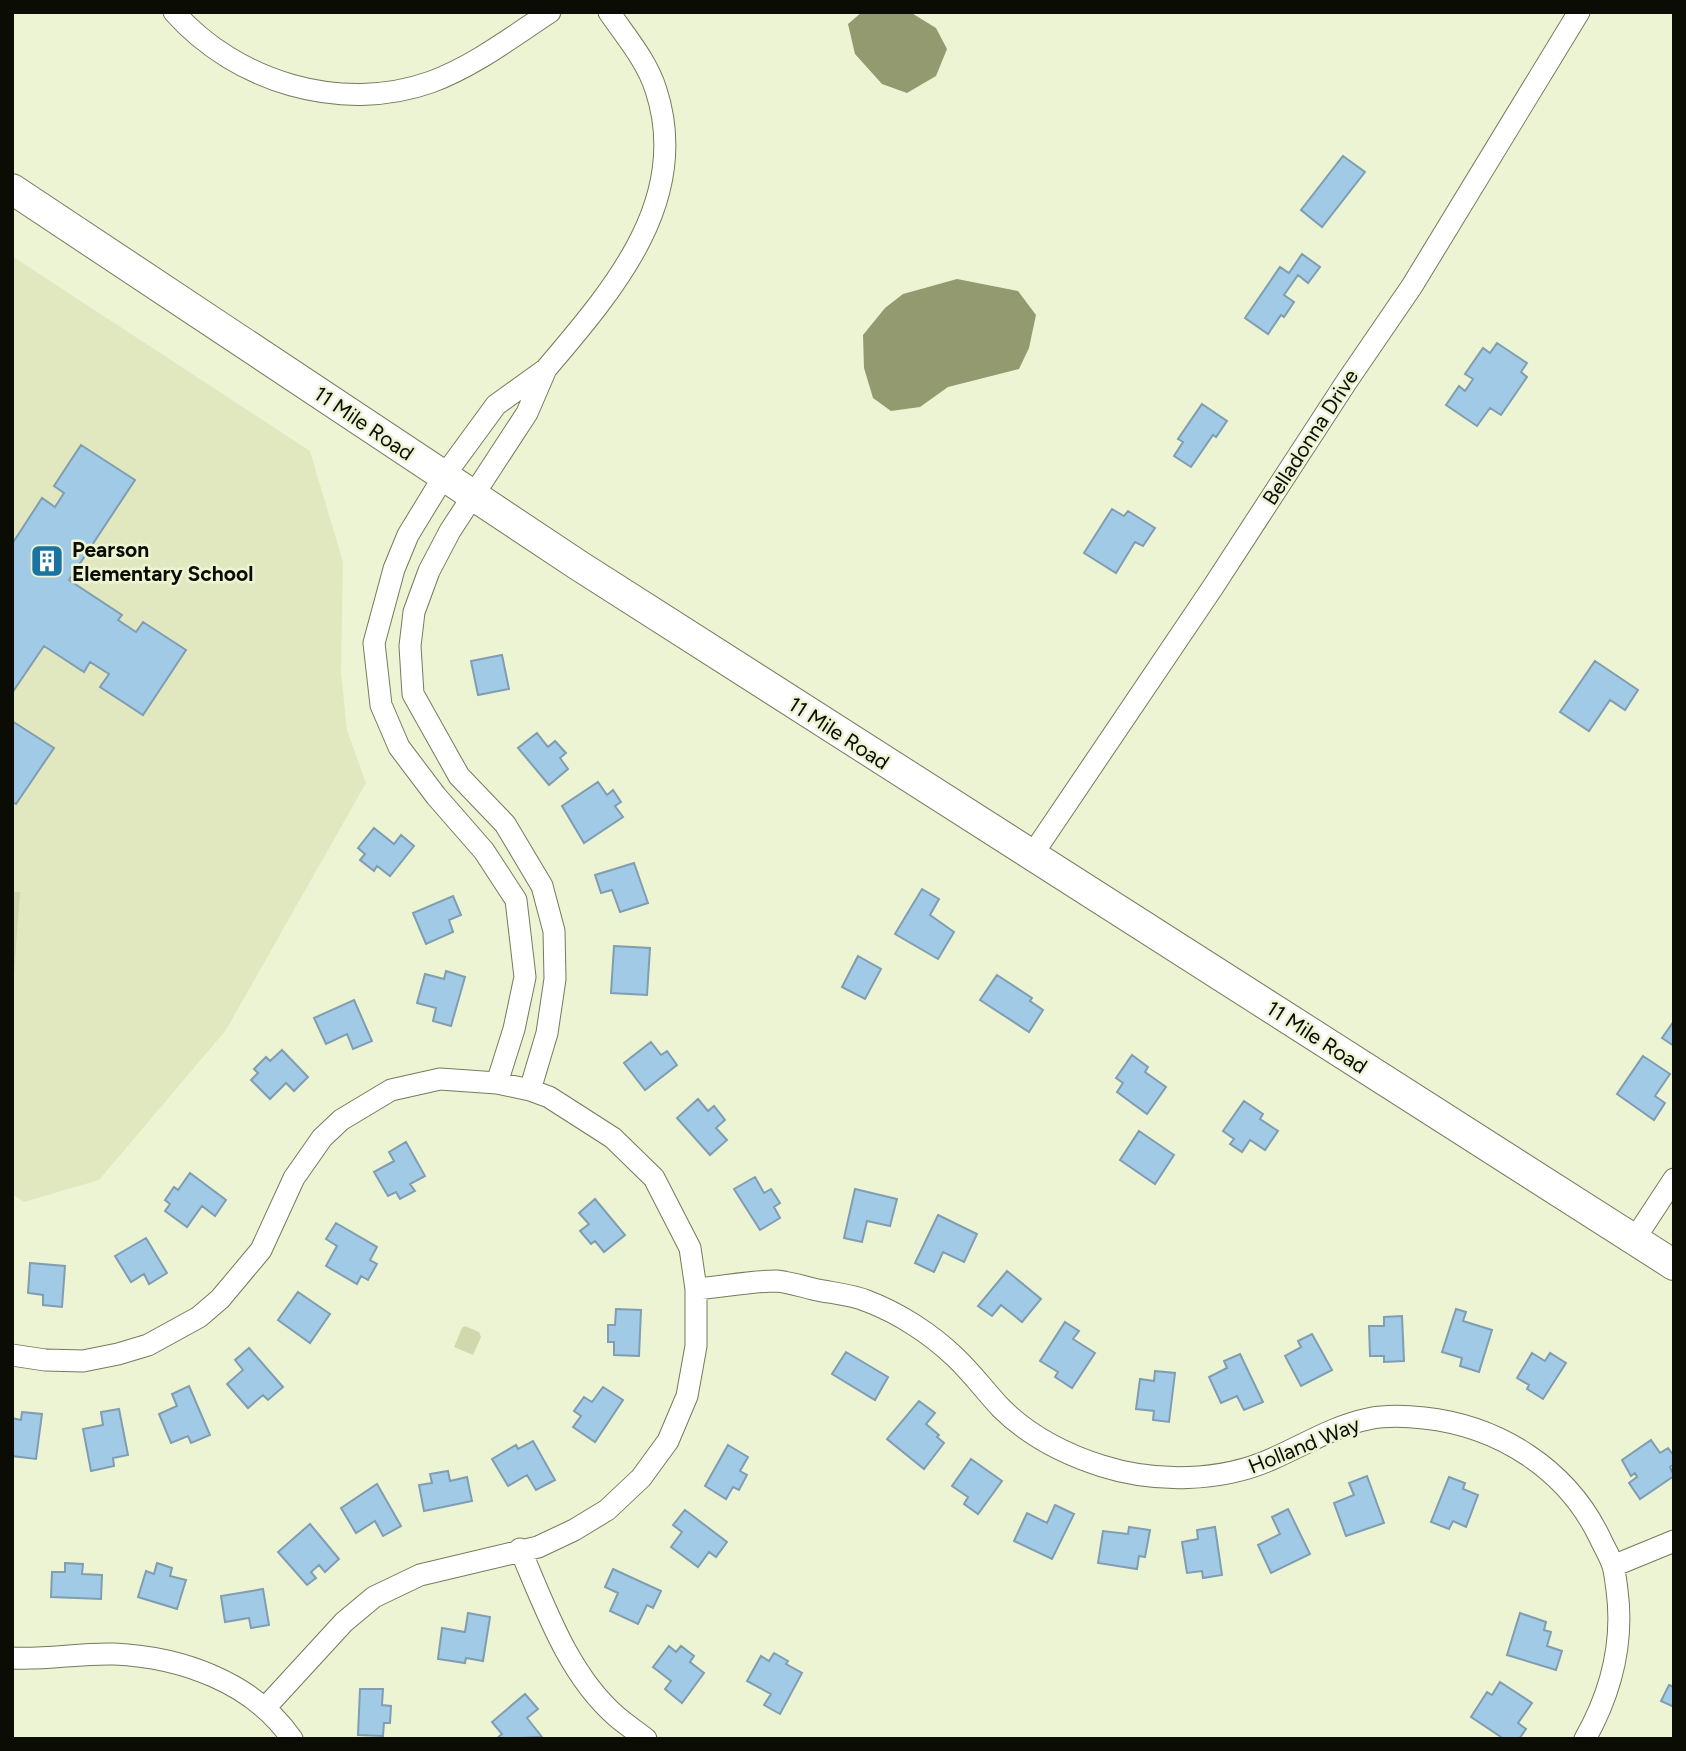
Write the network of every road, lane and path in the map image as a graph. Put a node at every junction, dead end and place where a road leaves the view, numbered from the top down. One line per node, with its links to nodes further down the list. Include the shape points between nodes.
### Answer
1 (174, 12): 2 (street, via 211,48 240,65 315,91 354,93 393,91 430,82 464,68)
2 (551, 12)
3 (609, 12): 6 (street, via 655,87 664,119 666,163 652,218 626,265)
4 (1579, 12): 13 (street, Belladonna Drive, via 1412,286)
5 (12, 189): 7 (street, 11 Mile Road)
6 (546, 369): 7 (street, via 496,405); 8 (street, via 527,413)
7 (444, 476): 8 (street, 11 Mile Road); 9 (street, via 408,536)
8 (474, 496): 10 (street, via 429,570); 13 (street, 11 Mile Road)
9 (384, 600): 10 (street); 12 (street, via 374,643 381,705 399,747)
10 (414, 612): 11 (street, via 410,646 413,694)
11 (459, 776): 12 (street); 14 (street, via 505,824)
12 (436, 796): 15 (street, via 484,851)
13 (1032, 855): 21 (street, 11 Mile Road)
14 (542, 886): 15 (street); 17 (street, via 554,931)
15 (516, 900): 16 (street)
16 (525, 976): 17 (street); 18 (street)
17 (555, 979): 19 (street, via 547,1033)
18 (497, 1083): 19 (street); 24 (street, via 440,1079 415,1084 391,1090 341,1120 294,1178 261,1250 242,1275 210,1308 177,1331 148,1345 83,1361)
19 (530, 1090): 23 (street, via 613,1138 654,1178 690,1248)
20 (1674, 1180): 21 (street)
21 (1634, 1240): 22 (street, 11 Mile Road)
22 (1674, 1265)
23 (696, 1289): 26 (street, via 696,1346 687,1396 667,1441 640,1478 607,1510 574,1531 538,1547); 27 (street, Holland Way, via 778,1281 865,1300 896,1314 954,1356 1002,1408 1039,1439 1101,1466 1133,1474 1207,1476 1239,1471 1339,1427 1371,1418 1402,1416 1473,1427 1507,1441 1543,1465 1596,1530)
24 (12, 1355)
25 (1674, 1541): 27 (street)
26 (520, 1549): 29 (street, via 420,1575 374,1597 344,1622); 31 (street, via 562,1647 615,1715)
27 (1613, 1566): 32 (street, Holland Way, via 1619,1610 1617,1652 1610,1685)
28 (12, 1658): 29 (street, via 114,1654 169,1662 216,1676)
29 (265, 1708): 30 (street)
30 (292, 1739)
31 (646, 1739)
32 (1586, 1739)

